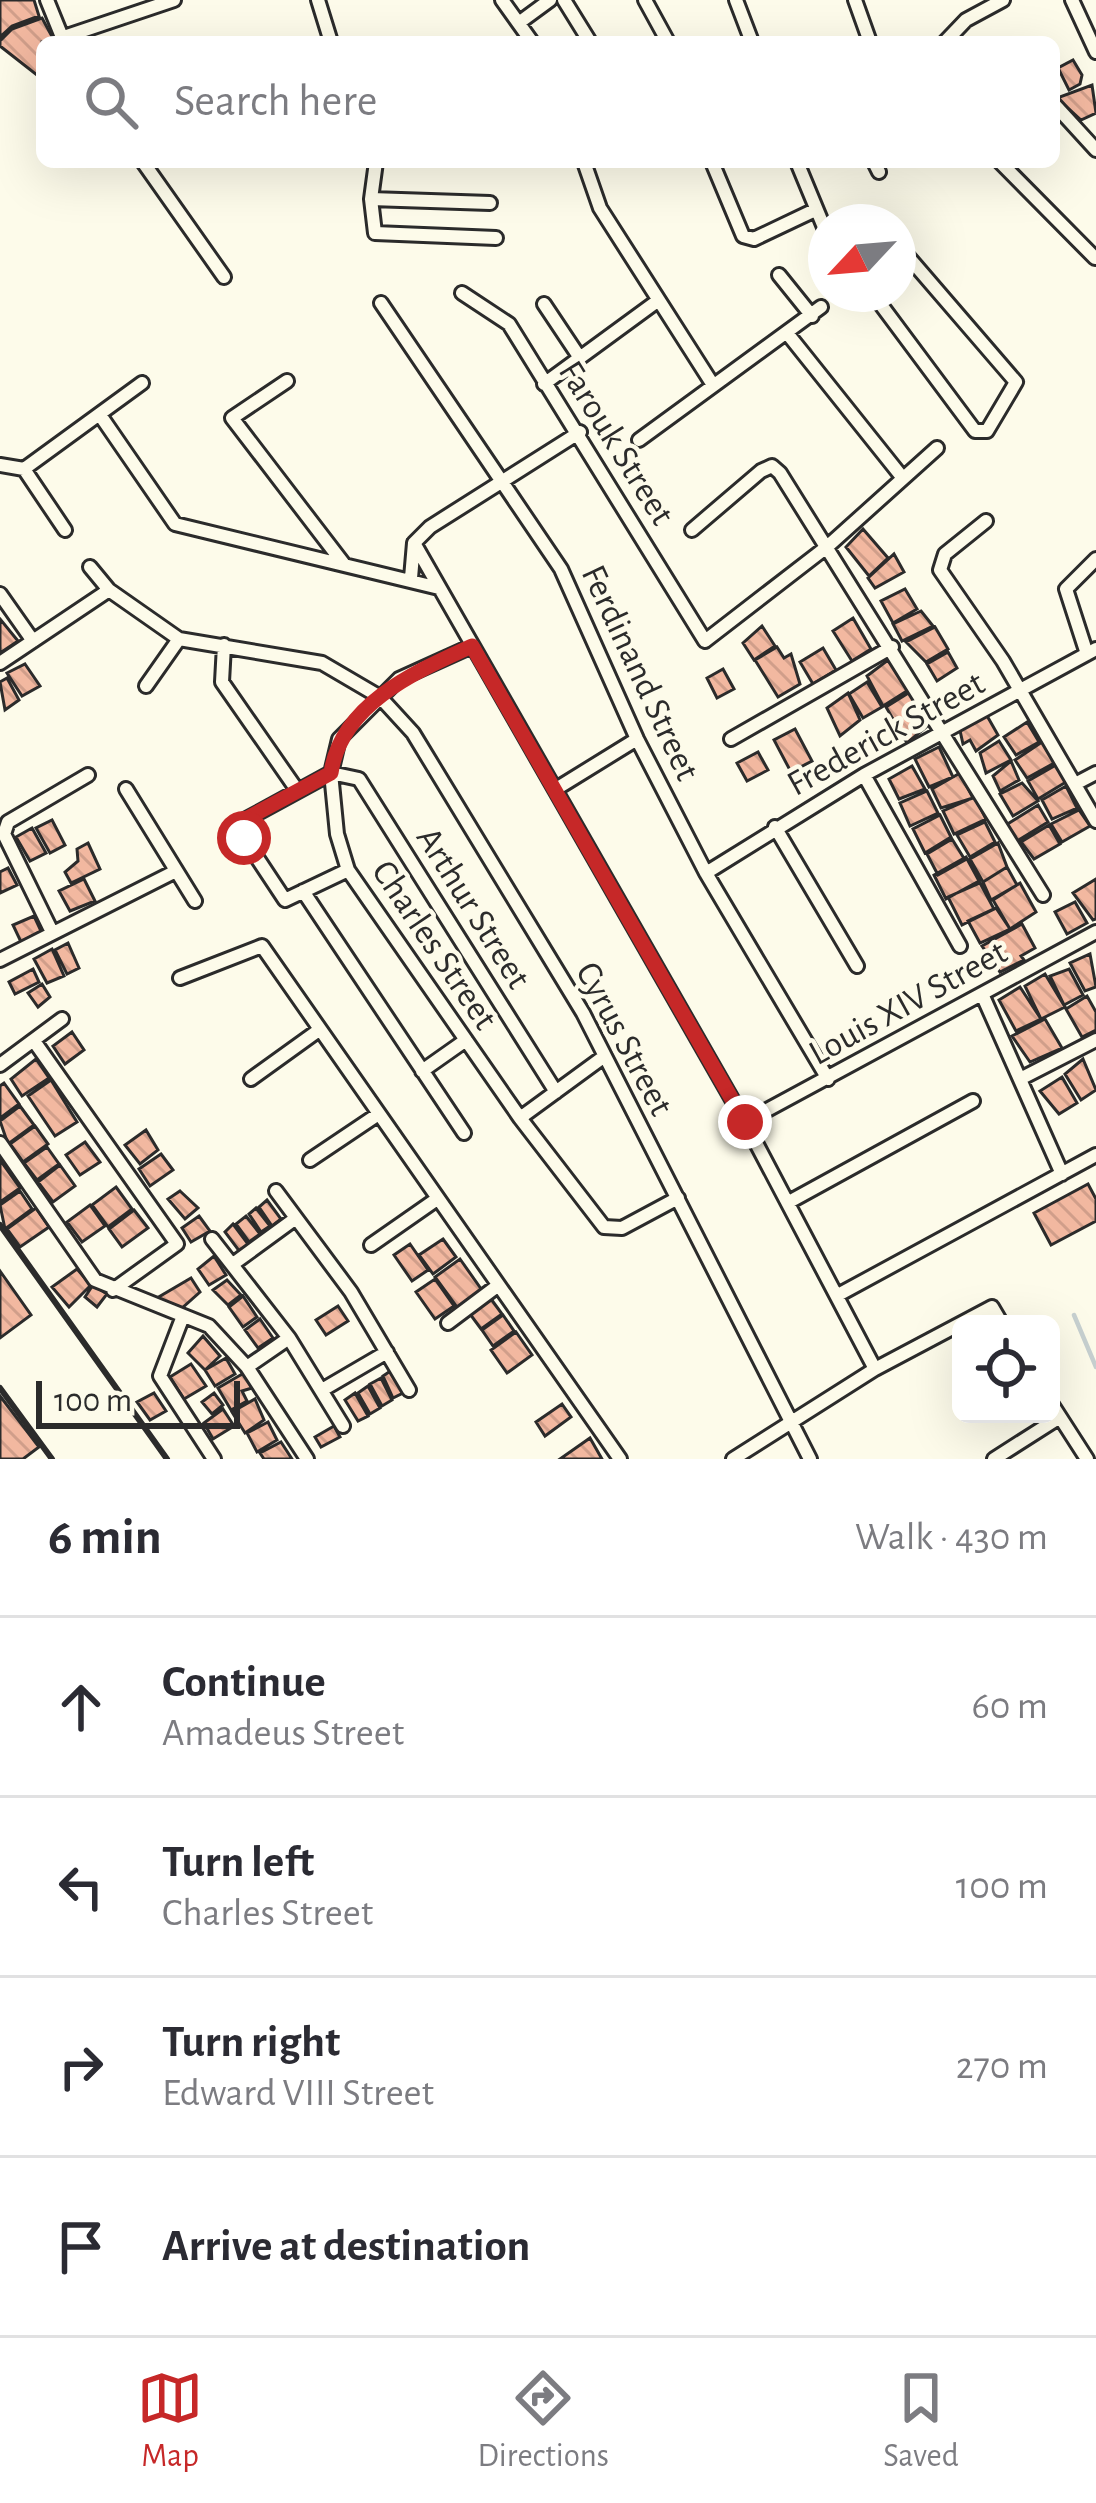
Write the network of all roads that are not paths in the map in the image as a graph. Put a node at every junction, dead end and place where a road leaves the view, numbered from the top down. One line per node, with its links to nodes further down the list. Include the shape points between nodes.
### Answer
1 (47, 0): 13 (street)
2 (175, 0): 14 (street)
3 (318, 0): 15 (street)
4 (502, 0): 12 (street)
5 (550, 0): 12 (street)
6 (564, 0): 17 (street)
7 (645, 0): 18 (street)
8 (736, 0): 19 (street)
9 (855, 0): 20 (street)
10 (1003, 0): 21 (street)
11 (1072, 0): 22 (street)
12 (520, 22): 16 (street)
13 (60, 36)
14 (73, 36)
15 (330, 36)
16 (528, 36)
17 (586, 36)
18 (665, 36)
19 (750, 36)
20 (868, 36)
21 (951, 36)
22 (1096, 52)
23 (1060, 111): 24 (street)
24 (1096, 150)
25 (147, 168): 39 (street)
26 (379, 168): 31 (street)
27 (586, 168): 41 (street, via 600,208)
28 (715, 168): 34 (street, via 743,236 754,239)
29 (799, 168): 33 (street)
30 (1006, 168): 36 (street)
31 (371, 199): 32 (street); 35 (street, via 375,233)
32 (490, 203)
33 (812, 204)
34 (808, 213)
35 (496, 238)
36 (1095, 258)
37 (916, 266): 44 (street, via 1016,382 987,431 975,431)
38 (779, 275): 45 (street, via 817,311)
39 (224, 277)
40 (462, 293): 49 (street, Farouk Street, via 509,324)
41 (656, 302): 46 (street); 50 (street)
42 (381, 303): 58 (street, Ferdinand Street)
43 (544, 304): 46 (street)
44 (886, 312)
45 (787, 333): 50 (street); 57 (street)
46 (578, 355): 49 (street)
47 (287, 381): 65 (street, via 232,418)
48 (142, 383): 51 (street)
49 (544, 384): 52 (street, Farouk Street)
50 (713, 385): 53 (street)
51 (100, 415): 56 (street); 65 (street, via 175,524)
52 (580, 432): 58 (street); 63 (street, Farouk Street, via 705,641)
53 (639, 440)
54 (937, 448): 57 (street)
55 (0, 465): 56 (street)
56 (24, 469): 60 (street)
57 (902, 477): 63 (street)
58 (504, 478): 62 (street); 82 (street, Ferdinand Street, via 561,569)
59 (986, 521): 79 (street, via 945,554 940,570)
60 (65, 530)
61 (692, 530): 63 (street, via 772,466)
62 (414, 543): 67 (street); 68 (street)
63 (828, 546): 75 (street)
64 (1096, 559): 76 (street, via 1066,589)
65 (344, 564): 67 (street)
66 (90, 567): 69 (street)
67 (411, 578): 68 (street)
68 (439, 588): 74 (street)
69 (109, 590): 71 (street); 72 (street)
70 (0, 594): 72 (street)
71 (179, 639): 73 (street, Cyrus Street); 78 (street)
72 (33, 641): 77 (street)
73 (224, 645): 80 (street, Cyrus Street, via 322,663); 91 (street, via 221,682)
74 (472, 646): 80 (street, via 399,679); 90 (street)
75 (892, 646): 81 (street); 83 (street)
76 (1091, 651): 79 (street, Frederick Street)
77 (0, 663)
78 (146, 686)
79 (1019, 692): 81 (street, Frederick Street); 88 (street)
80 (380, 697): 84 (street, via 339,740); 112 (street, Cyrus Street, via 412,733 583,1013)
81 (944, 732): 87 (street, Frederick Street); 98 (street)
82 (637, 739): 90 (street); 96 (street, Ferdinand Street)
83 (731, 740)
84 (331, 773): 91 (street); 94 (street, Charles Street); 118 (street, Arthur Street, via 359,778)
85 (1096, 773): 88 (street)
86 (88, 775): 100 (street, via 8,822 4,834)
87 (865, 775): 93 (street, Frederick Street); 102 (street)
88 (1077, 784): 92 (street)
89 (126, 789): 95 (street)
90 (556, 789): 122 (street)
91 (297, 790): 97 (street, via 242,821 240,830 285,900)
92 (1096, 821)
93 (776, 827): 96 (street, Frederick Street); 104 (street)
94 (348, 870): 97 (street); 109 (street, Charles Street)
95 (176, 871): 99 (street); 100 (street)
96 (706, 873): 116 (street, Ferdinand Street)
97 (303, 891): 114 (street)
98 (1043, 896)
99 (195, 901)
100 (52, 932): 103 (street)
101 (1096, 932): 106 (street, Louis XIV Street)
102 (960, 946)
103 (0, 960)
104 (857, 966)
105 (180, 978): 108 (street, via 262,946)
106 (982, 994): 116 (street, Louis XIV Street); 117 (street)
107 (62, 1019): 111 (street)
108 (319, 1030): 115 (street); 120 (street)
109 (466, 1040): 114 (street); 121 (street, Charles Street)
110 (1096, 1040): 117 (street)
111 (34, 1041): 113 (street); 137 (street, via 177,1244)
112 (602, 1058): 118 (street); 129 (street, Cyrus Street)
113 (0, 1065)
114 (422, 1070): 123 (street)
115 (250, 1078)
116 (828, 1079): 122 (street, Louis XIV Street)
117 (1020, 1079): 127 (street)
118 (556, 1092): 121 (street)
119 (974, 1102): 131 (street)
120 (377, 1115): 126 (street); 130 (street)
121 (520, 1118): 129 (street, Charles Street, via 604,1226 622,1228)
122 (745, 1122): 131 (street)
123 (464, 1133)
124 (0, 1143): 137 (street, via 95,1280)
125 (1096, 1155): 127 (street)
126 (310, 1160)
127 (1062, 1174): 138 (street)
128 (276, 1191): 132 (street)
129 (678, 1198): 151 (street, Cyrus Street)
130 (437, 1199): 134 (street); 136 (street)
131 (789, 1202): 138 (street)
132 (296, 1219): 135 (street); 143 (street)
133 (212, 1239): 135 (street)
134 (371, 1245)
135 (233, 1264): 142 (street)
136 (496, 1287): 140 (street); 154 (street)
137 (113, 1290): 139 (street)
138 (838, 1295): 145 (street)
139 (183, 1316): 144 (street, via 209,1326); 152 (street, via 161,1382)
140 (448, 1323)
141 (952, 1329): 145 (street)
142 (289, 1338): 144 (street); 146 (street)
143 (387, 1352): 146 (street); 147 (street)
144 (247, 1367): 153 (street)
145 (875, 1370): 151 (street)
146 (322, 1390): 150 (street)
147 (409, 1390)
148 (1060, 1417): 158 (street)
149 (1051, 1423): 157 (street)
150 (343, 1426)
151 (788, 1426): 155 (street); 156 (street, Cyrus Street)
152 (214, 1459)
153 (307, 1459)
154 (620, 1459)
155 (733, 1459)
156 (810, 1459)
157 (994, 1459)
158 (1087, 1459)

